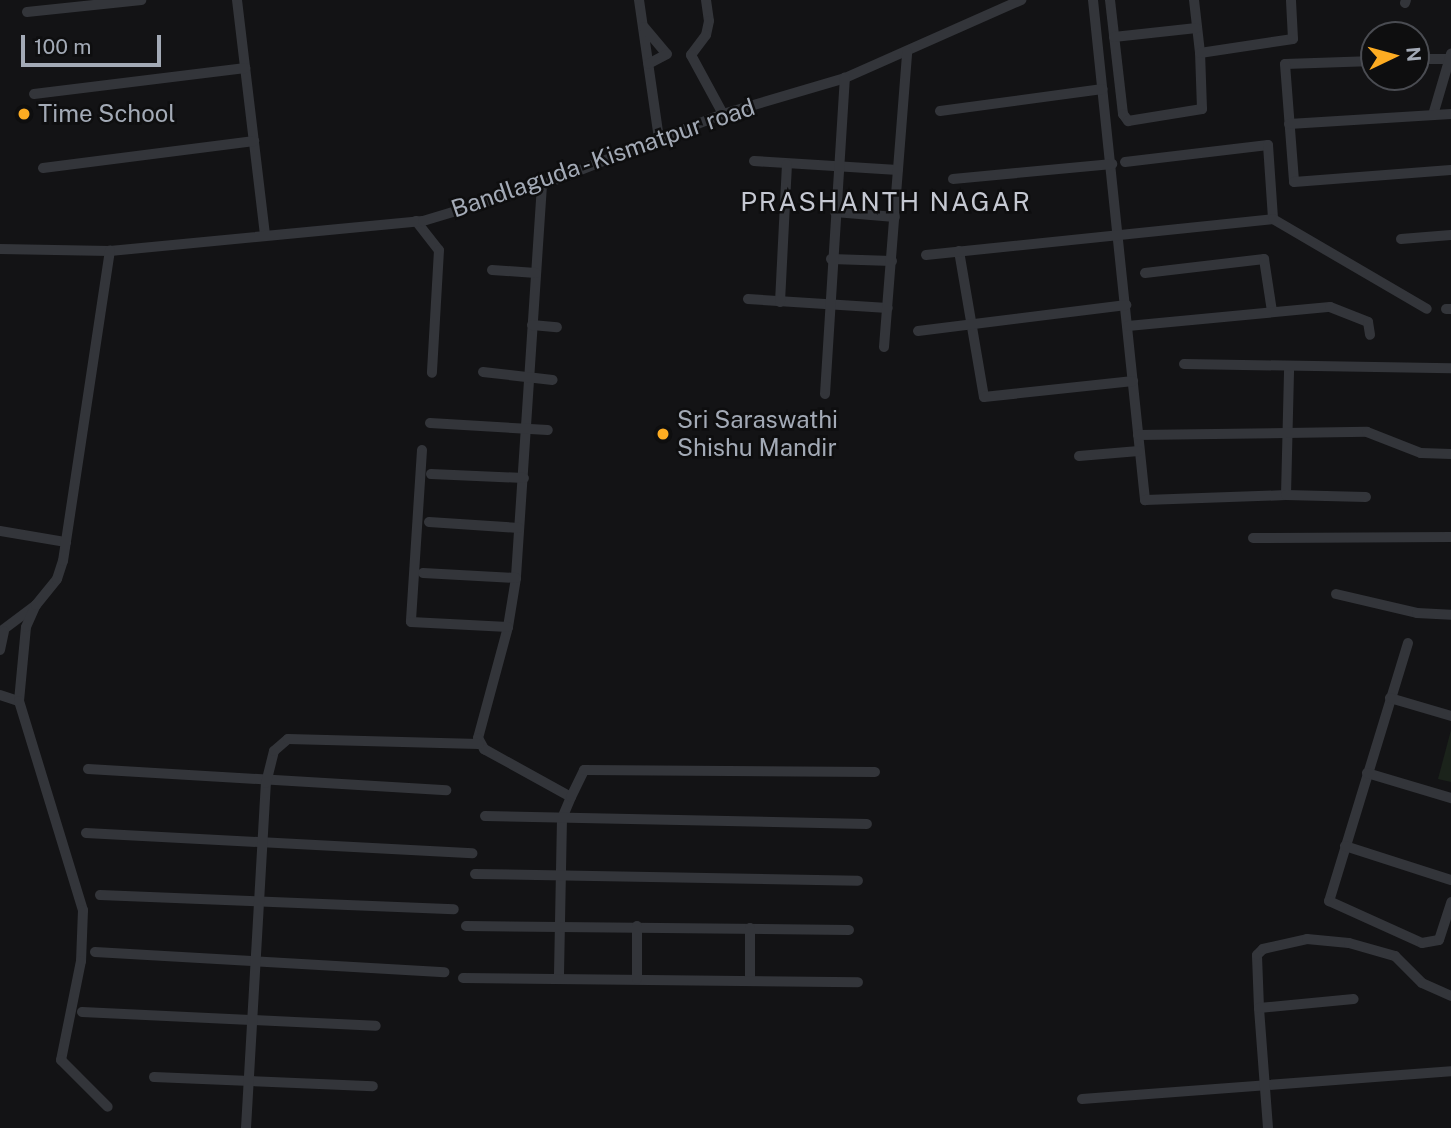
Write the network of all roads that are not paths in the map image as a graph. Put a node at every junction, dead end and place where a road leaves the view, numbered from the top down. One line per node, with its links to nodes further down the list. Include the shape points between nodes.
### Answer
1 (141, 0): 10 (street)
2 (237, 0): 22 (street)
3 (639, 0): 11 (street)
4 (706, 0): 17 (street, via 706,35)
5 (1021, 0): 14 (street, Bandlaguda - Kismatpur road)
6 (1093, 0): 24 (street)
7 (1110, 0): 13 (street)
8 (1194, 0): 12 (street)
9 (1292, 0): 15 (street, via 1293,39)
10 (27, 12)
11 (642, 24): 16 (street); 21 (street)
12 (1197, 27): 13 (street); 15 (street)
13 (1114, 37): 15 (street, via 1128,121 1202,109)
14 (907, 52): 23 (street, Bandlaguda - Kismatpur road); 39 (street)
15 (1200, 53)
16 (667, 54): 17 (street); 21 (street)
17 (691, 55): 27 (street)
18 (1450, 56): 19 (street); 29 (street)
19 (1430, 58)
20 (1360, 61): 30 (street, via 1284,64)
21 (648, 64): 31 (street)
22 (245, 68): 25 (street); 32 (street)
23 (845, 78): 27 (street, Bandlaguda - Kismatpur road); 37 (street)
24 (1103, 89): 26 (street); 36 (street)
25 (34, 94)
26 (940, 111)
27 (723, 114): 31 (street, Bandlaguda - Kismatpur road)
28 (1451, 114): 29 (street)
29 (1433, 115): 30 (street)
30 (1289, 124): 40 (street, via 1294,182)
31 (659, 138): 42 (street, Bandlaguda - Kismatpur road)
32 (254, 141): 38 (street); 47 (street)
33 (754, 161): 35 (street)
34 (1125, 162): 45 (street, via 1268,145)
35 (786, 164): 37 (street); 61 (street)
36 (1112, 164): 41 (street); 48 (street)
37 (838, 166): 39 (street); 43 (street)
38 (43, 168)
39 (898, 170): 44 (street)
40 (1451, 170)
41 (953, 179)
42 (542, 185): 46 (street, Bandlaguda - Kismatpur road); 58 (street)
43 (835, 212): 44 (street); 55 (street)
44 (895, 217): 56 (street)
45 (1273, 219): 48 (street); 65 (street)
46 (416, 221): 47 (street, Bandlaguda - Kismatpur road); 78 (street, via 439,250)
47 (265, 234): 52 (street, Bandlaguda - Kismatpur road)
48 (1119, 234): 53 (street); 62 (street)
49 (1451, 235): 50 (street)
50 (1401, 239)
51 (0, 249): 52 (street, Bandlaguda - Kismatpur road)
52 (110, 251): 101 (street)
53 (958, 251): 54 (street); 67 (street)
54 (926, 255)
55 (831, 259): 56 (street); 63 (street)
56 (892, 261): 64 (street)
57 (492, 270): 58 (street)
58 (536, 273): 68 (street)
59 (1145, 273): 66 (street, via 1264,259)
60 (748, 299): 61 (street)
61 (780, 302): 63 (street)
62 (1126, 305): 67 (street); 70 (street)
63 (827, 307): 64 (street); 82 (street)
64 (888, 308): 73 (street)
65 (1427, 309)
66 (1272, 311): 70 (street); 72 (street, via 1330,307 1368,321)
67 (971, 323): 71 (street); 81 (street, via 984,397)
68 (532, 325): 69 (street); 79 (street)
69 (557, 327)
70 (1128, 327): 81 (street)
71 (918, 331)
72 (1370, 335)
73 (884, 347)
74 (1184, 364): 75 (street)
75 (1289, 368): 76 (street); 86 (street)
76 (1451, 368)
77 (483, 372): 79 (street)
78 (432, 373)
79 (529, 377): 80 (street); 84 (street)
80 (553, 380)
81 (1133, 381): 87 (street)
82 (825, 394)
83 (430, 423): 84 (street)
84 (525, 427): 85 (street); 93 (street)
85 (548, 430)
86 (1289, 433): 87 (street); 90 (street, via 1367,432 1421,453); 94 (street)
87 (1138, 435): 89 (street)
88 (422, 450): 107 (street, via 411,622)
89 (1139, 451): 91 (street); 94 (street, via 1145,500)
90 (1451, 454)
91 (1079, 456)
92 (430, 474): 93 (street)
93 (524, 478): 97 (street)
94 (1286, 495): 95 (street)
95 (1366, 497)
96 (429, 522): 97 (street)
97 (519, 528): 103 (street)
98 (0, 531): 101 (street)
99 (1451, 537): 100 (street)
100 (1253, 538)
101 (66, 542): 105 (street, via 57,579)
102 (423, 573): 103 (street)
103 (516, 578): 107 (street)
104 (1336, 594): 106 (street)
105 (36, 605): 108 (street); 112 (street)
106 (1451, 615)
107 (508, 627): 115 (street)
108 (2, 631): 110 (street)
109 (1408, 643): 113 (street)
110 (0, 650)
111 (0, 685): 112 (street)
112 (9, 698): 163 (street, via 83,910 81,961 61,1060)
113 (1390, 698): 114 (street); 118 (street)
114 (1451, 716)
115 (479, 744): 119 (street, via 288,739 274,751); 121 (street)
116 (88, 769): 119 (street)
117 (875, 772): 121 (street, via 584,770)
118 (1367, 773): 122 (street); 128 (street)
119 (267, 780): 120 (street); 127 (street)
120 (446, 790)
121 (571, 797): 124 (street)
122 (1451, 798)
123 (485, 816): 124 (street)
124 (562, 818): 125 (street); 131 (street)
125 (867, 824)
126 (86, 833): 127 (street)
127 (264, 842): 129 (street); 135 (street)
128 (1345, 846): 132 (street); 136 (street, via 1329,896 1332,906 1431,943 1439,940)
129 (472, 852)
130 (475, 874): 131 (street)
131 (560, 875): 133 (street); 138 (street)
132 (1451, 880)
133 (858, 881)
134 (100, 895): 135 (street)
135 (260, 902): 137 (street); 144 (street)
136 (1451, 902)
137 (454, 909)
138 (560, 925): 139 (street); 140 (street); 146 (street)
139 (466, 926)
140 (637, 926): 141 (street); 148 (street)
141 (750, 928): 142 (street); 149 (street)
142 (849, 930)
143 (95, 952): 144 (street)
144 (257, 961): 145 (street); 155 (street)
145 (444, 972)
146 (559, 977): 147 (street); 148 (street)
147 (463, 978)
148 (637, 979): 149 (street)
149 (750, 981): 150 (street)
150 (858, 982)
151 (1451, 996): 153 (street, via 1422,983 1395,956 1349,943 1307,939 1264,949 1258,955)
152 (1354, 999): 153 (street)
153 (1259, 1008): 161 (street)
154 (82, 1012): 155 (street)
155 (253, 1020): 156 (street); 159 (street)
156 (376, 1026)
157 (1451, 1071): 161 (street)
158 (154, 1077): 159 (street)
159 (249, 1081): 160 (street); 164 (street)
160 (373, 1086)
161 (1265, 1086): 162 (street); 165 (street)
162 (1082, 1099)
163 (108, 1107)
164 (246, 1128)
165 (1268, 1128)

